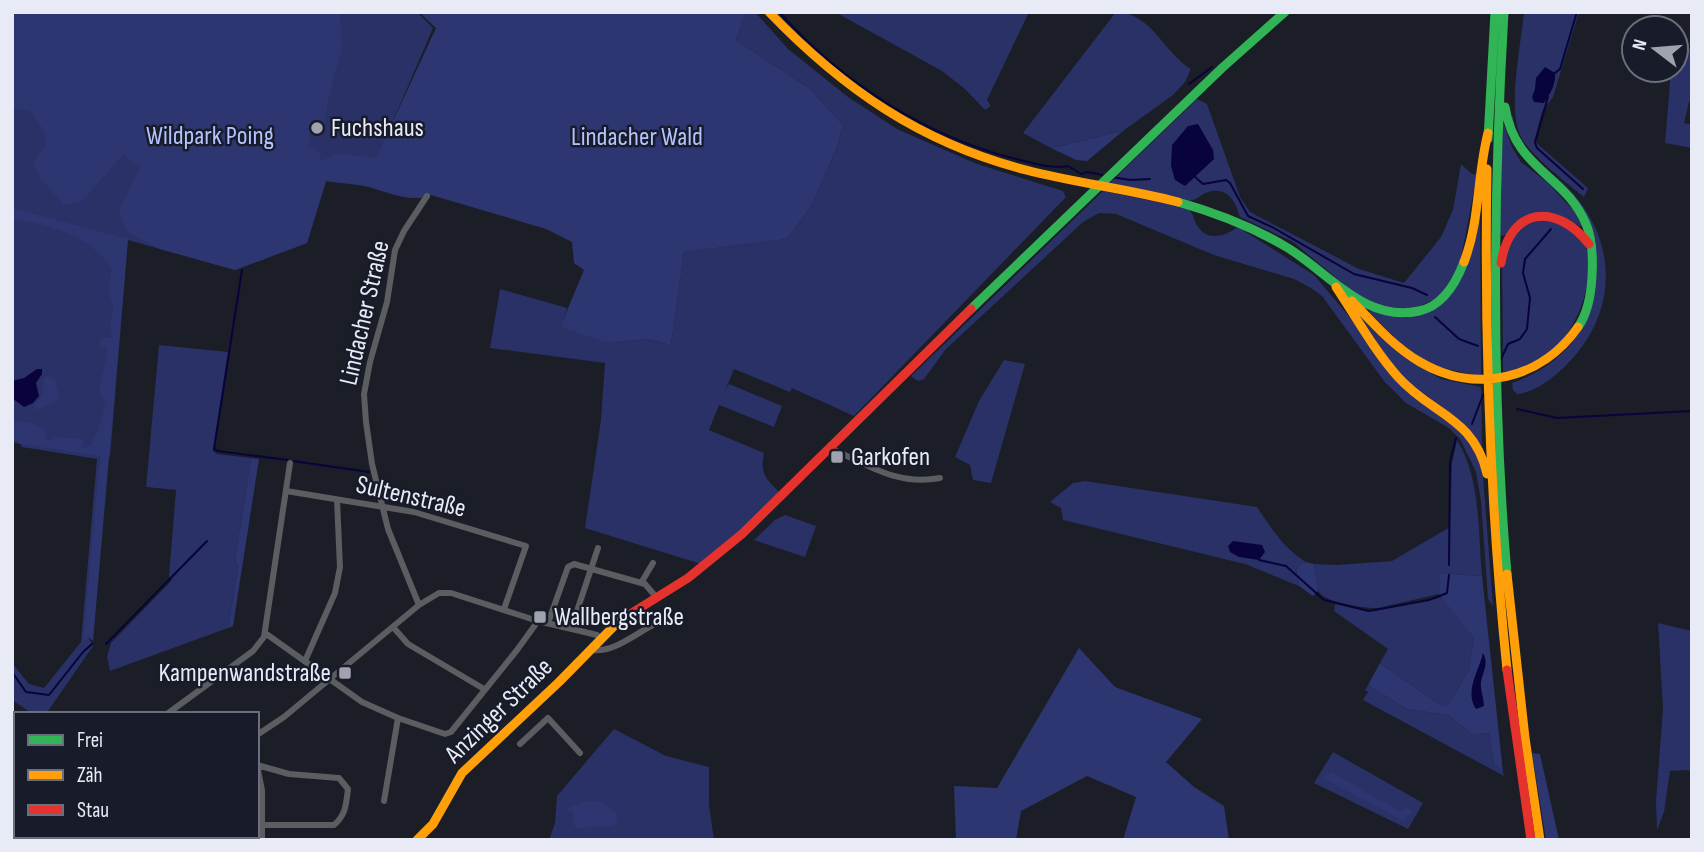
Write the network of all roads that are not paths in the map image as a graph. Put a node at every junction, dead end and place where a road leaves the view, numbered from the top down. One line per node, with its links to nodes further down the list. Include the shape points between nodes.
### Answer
1 (769, 12): 9 (main road, via 840,80 923,132 1014,167 1216,214 1279,243)
2 (1285, 12): 11 (main road, Anzinger Straße, via 1125,160)
3 (1495, 12): 6 (main road)
4 (1504, 12): 5 (main road)
5 (1500, 80): 8 (main road, via 1514,142 1525,158 1569,197 1584,220); 10 (main road)
6 (1488, 133): 9 (main road, via 1464,264 1447,295 1426,309 1391,313 1369,306); 15 (main road, via 1487,361)
7 (428, 196): 17 (street, Lindacher Straße, via 395,250 365,385 368,442)
8 (1592, 249): 9 (main road, via 1591,294 1581,321 1564,346 1526,372 1491,381 1462,379 1430,368 1410,355); 10 (main road, via 1565,219 1546,215 1528,219 1506,241)
9 (1332, 281): 15 (main road, via 1407,387 1469,432 1486,468)
10 (1495, 292): 50 (main road, via 1509,588)
11 (830, 449): 13 (street, via 897,478 920,482); 22 (main road, Anzinger Straße, via 743,534)
12 (290, 463): 14 (street)
13 (940, 478)
14 (286, 491): 16 (street, Sultenstraße); 30 (street)
15 (1493, 499): 49 (main road, via 1508,676)
16 (337, 500): 17 (street, Sultenstraße); 33 (street, via 341,567)
17 (384, 506): 23 (street, Lindacher Straße, via 388,529); 24 (street, Sultenstraße, via 526,546)
18 (598, 548): 20 (street)
19 (653, 563): 21 (street)
20 (592, 569): 21 (street); 26 (street, via 568,567); 29 (street)
21 (641, 583): 22 (street)
22 (657, 597): 31 (main road, Anzinger Straße, via 618,622)
23 (419, 605): 24 (street, via 444,592); 28 (street)
24 (504, 609): 25 (street)
25 (538, 621): 26 (street); 35 (street)
26 (548, 623): 29 (street)
27 (656, 624): 32 (street, Anzinger Straße, via 618,645)
28 (393, 627): 34 (street); 35 (street, via 408,644)
29 (571, 629): 31 (street)
30 (265, 633): 33 (street); 36 (street, via 253,651)
31 (602, 639): 32 (main road, Anzinger Straße)
32 (592, 650): 38 (main road, Anzinger Straße)
33 (305, 661): 34 (street)
34 (328, 680): 37 (street); 39 (street)
35 (484, 689): 37 (street, via 448,734)
36 (170, 712)
37 (398, 718): 45 (street)
38 (518, 721): 40 (street); 47 (main road, Anzinger Straße, via 462,773 438,817)
39 (259, 734)
40 (530, 735): 41 (street); 42 (street, via 548,718)
41 (520, 744)
42 (580, 752)
43 (259, 766): 46 (street, via 289,774 340,778 348,789 345,813 334,825)
44 (259, 775): 46 (street)
45 (384, 801)
46 (262, 825): 48 (street)
47 (418, 839)
48 (262, 840)
49 (1531, 840)
50 (1540, 840)

